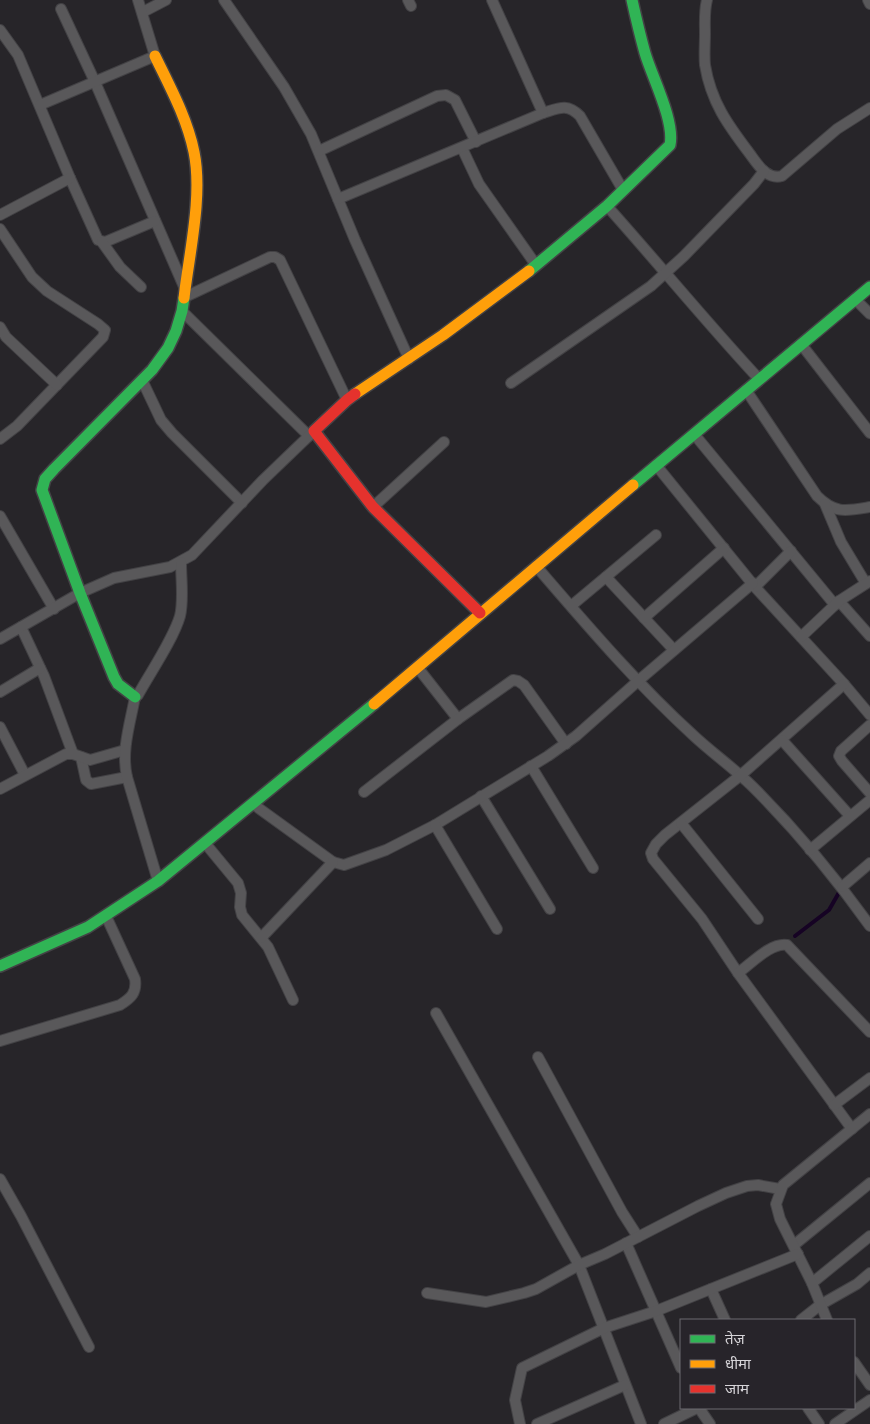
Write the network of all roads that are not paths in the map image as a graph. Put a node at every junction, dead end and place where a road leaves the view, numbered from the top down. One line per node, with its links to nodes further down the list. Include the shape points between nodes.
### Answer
1 (138, 0): 10 (street)
2 (166, 0): 10 (street)
3 (224, 0): 19 (street, via 299,110)
4 (492, 0): 16 (street)
5 (632, 0): 22 (street, via 672,136 670,145)
6 (707, 0): 20 (street, via 705,64 713,97 723,118)
7 (868, 0): 8 (street)
8 (870, 4)
9 (60, 9): 13 (street)
10 (143, 12): 12 (street)
11 (0, 30): 14 (street, via 18,55)
12 (155, 56): 13 (street); 33 (street, via 180,110 196,165 196,204)
13 (95, 82): 14 (street); 26 (street)
14 (40, 105): 21 (street)
15 (870, 108): 20 (street, via 837,129 782,176 776,178)
16 (543, 113): 17 (street); 22 (street, via 564,107 574,110)
17 (476, 142): 18 (street); 19 (street, via 455,100 446,95 436,96)
18 (462, 148): 23 (street); 29 (street, via 479,184)
19 (319, 151): 23 (street)
20 (764, 171): 30 (street, via 691,250)
21 (70, 178): 25 (street); 28 (street, via 96,237)
22 (623, 190): 24 (street)
23 (338, 199): 39 (street)
24 (607, 206): 29 (street); 30 (street)
25 (0, 215)
26 (155, 221): 28 (street); 33 (street)
27 (0, 229): 43 (street, via 32,277 47,291 105,330 103,337)
28 (102, 242): 32 (street, via 111,257)
29 (536, 265): 39 (street)
30 (666, 272): 41 (street); 42 (street, via 633,300)
31 (870, 287): 34 (street)
32 (141, 288)
33 (185, 293): 35 (street); 45 (street, via 270,257 280,260)
34 (855, 299): 36 (street); 38 (street)
35 (182, 311): 40 (street, via 168,348); 47 (street)
36 (870, 314)
37 (0, 327): 43 (street, via 6,337)
38 (801, 344): 41 (street); 46 (street)
39 (409, 359): 45 (street)
40 (142, 380): 52 (street, via 161,420); 65 (street, via 42,484)
41 (759, 380): 44 (street)
42 (511, 383)
43 (57, 385): 49 (street)
44 (746, 390): 48 (street); 53 (street)
45 (347, 400): 47 (street)
46 (870, 433)
47 (311, 434): 52 (street); 54 (street)
48 (694, 434): 51 (street); 59 (street)
49 (0, 439)
50 (444, 442): 54 (street)
51 (656, 466): 58 (street); 61 (street)
52 (242, 503): 60 (street, via 192,555)
53 (825, 504): 55 (street, via 835,510 849,511); 63 (street, via 841,542)
54 (373, 507): 69 (street)
55 (870, 507)
56 (0, 516): 68 (street)
57 (656, 535): 62 (street)
58 (724, 548): 64 (street); 70 (street)
59 (791, 551): 64 (street); 66 (street)
60 (181, 562): 65 (street, via 114,578); 81 (street, via 180,616)
61 (536, 566): 67 (street); 69 (street)
62 (606, 577): 67 (street); 70 (street)
63 (868, 581): 66 (street)
64 (754, 585): 74 (street); 75 (street)
65 (80, 593): 68 (street); 81 (street, via 118,684)
66 (837, 603): 73 (street); 74 (street)
67 (571, 606): 78 (street)
68 (54, 610): 71 (street)
69 (480, 613): 77 (street)
70 (644, 618): 75 (street)
71 (22, 627): 72 (street); 76 (street)
72 (1, 636)
73 (870, 636)
74 (801, 637): 79 (street)
75 (674, 650): 78 (street)
76 (40, 668): 80 (street); 89 (street)
77 (418, 668): 83 (street); 99 (street)
78 (638, 680): 87 (street); 92 (street, via 693,736)
79 (844, 684): 82 (street); 86 (street)
80 (0, 692)
81 (135, 697): 88 (street)
82 (870, 715)
83 (458, 719): 87 (street, via 506,684 518,681); 95 (street)
84 (870, 725): 96 (street, via 839,756)
85 (0, 727): 91 (street)
86 (782, 740): 92 (street); 100 (street)
87 (566, 744): 90 (street)
88 (125, 750): 89 (street, via 90,760); 93 (street)
89 (77, 756): 91 (street, via 66,754); 93 (street, via 86,780 91,784)
90 (531, 766): 97 (street); 107 (street)
91 (25, 775): 94 (street)
92 (741, 776): 101 (street); 104 (street)
93 (127, 778): 108 (street)
94 (0, 788)
95 (364, 792)
96 (870, 792)
97 (482, 796): 102 (street); 110 (street)
98 (870, 800): 100 (street)
99 (253, 804): 103 (street); 105 (street)
100 (850, 816): 104 (street)
101 (681, 823): 112 (street); 117 (street, via 656,844 651,853 653,859 702,919)
102 (434, 825): 105 (street, via 356,862 344,865); 114 (street)
103 (205, 843): 108 (street); 115 (street, via 238,883 242,915)
104 (810, 850): 109 (street)
105 (333, 862): 115 (street)
106 (870, 863): 109 (street)
107 (593, 868)
108 (158, 881): 111 (street)
109 (842, 887): 113 (street)
110 (550, 910)
111 (106, 916): 116 (street); 121 (street, via 135,979 133,994 120,1005)
112 (758, 919)
113 (870, 926)
114 (497, 929)
115 (261, 938): 118 (street)
116 (0, 966)
117 (738, 973): 120 (street, via 773,947 787,945); 124 (street)
118 (293, 1000)
119 (436, 1013): 134 (street)
120 (870, 1032)
121 (0, 1041)
122 (538, 1057): 131 (street)
123 (870, 1078): 124 (street)
124 (834, 1105): 126 (street)
125 (870, 1114): 126 (street)
126 (852, 1129): 129 (street)
127 (0, 1179): 145 (street)
128 (870, 1183): 133 (street)
129 (780, 1190): 131 (street, via 758,1184 747,1186 698,1206); 133 (street, via 776,1204 780,1219)
130 (870, 1236): 136 (street)
131 (638, 1237): 132 (street)
132 (626, 1243): 134 (street); 140 (street)
133 (796, 1249): 136 (street); 137 (street)
134 (579, 1265): 138 (street, via 536,1289 486,1302); 144 (street)
135 (869, 1277): 139 (street)
136 (812, 1284): 139 (street)
137 (711, 1289): 140 (street); 141 (street)
138 (427, 1293)
139 (820, 1305): 142 (street); 143 (street)
140 (656, 1311): 144 (street); 147 (street)
141 (725, 1319)
142 (803, 1319)
143 (827, 1319)
144 (604, 1328): 148 (street); 154 (street, via 522,1368 515,1400)
145 (89, 1347)
146 (855, 1363): 149 (street)
147 (680, 1366)
148 (626, 1385): 155 (street); 156 (street)
149 (870, 1385)
150 (870, 1400): 160 (street)
151 (696, 1409): 157 (street)
152 (699, 1409): 158 (street)
153 (809, 1409): 159 (street)
154 (520, 1424)
155 (537, 1424)
156 (641, 1424)
157 (664, 1424)
158 (710, 1424)
159 (819, 1424)
160 (835, 1424)

